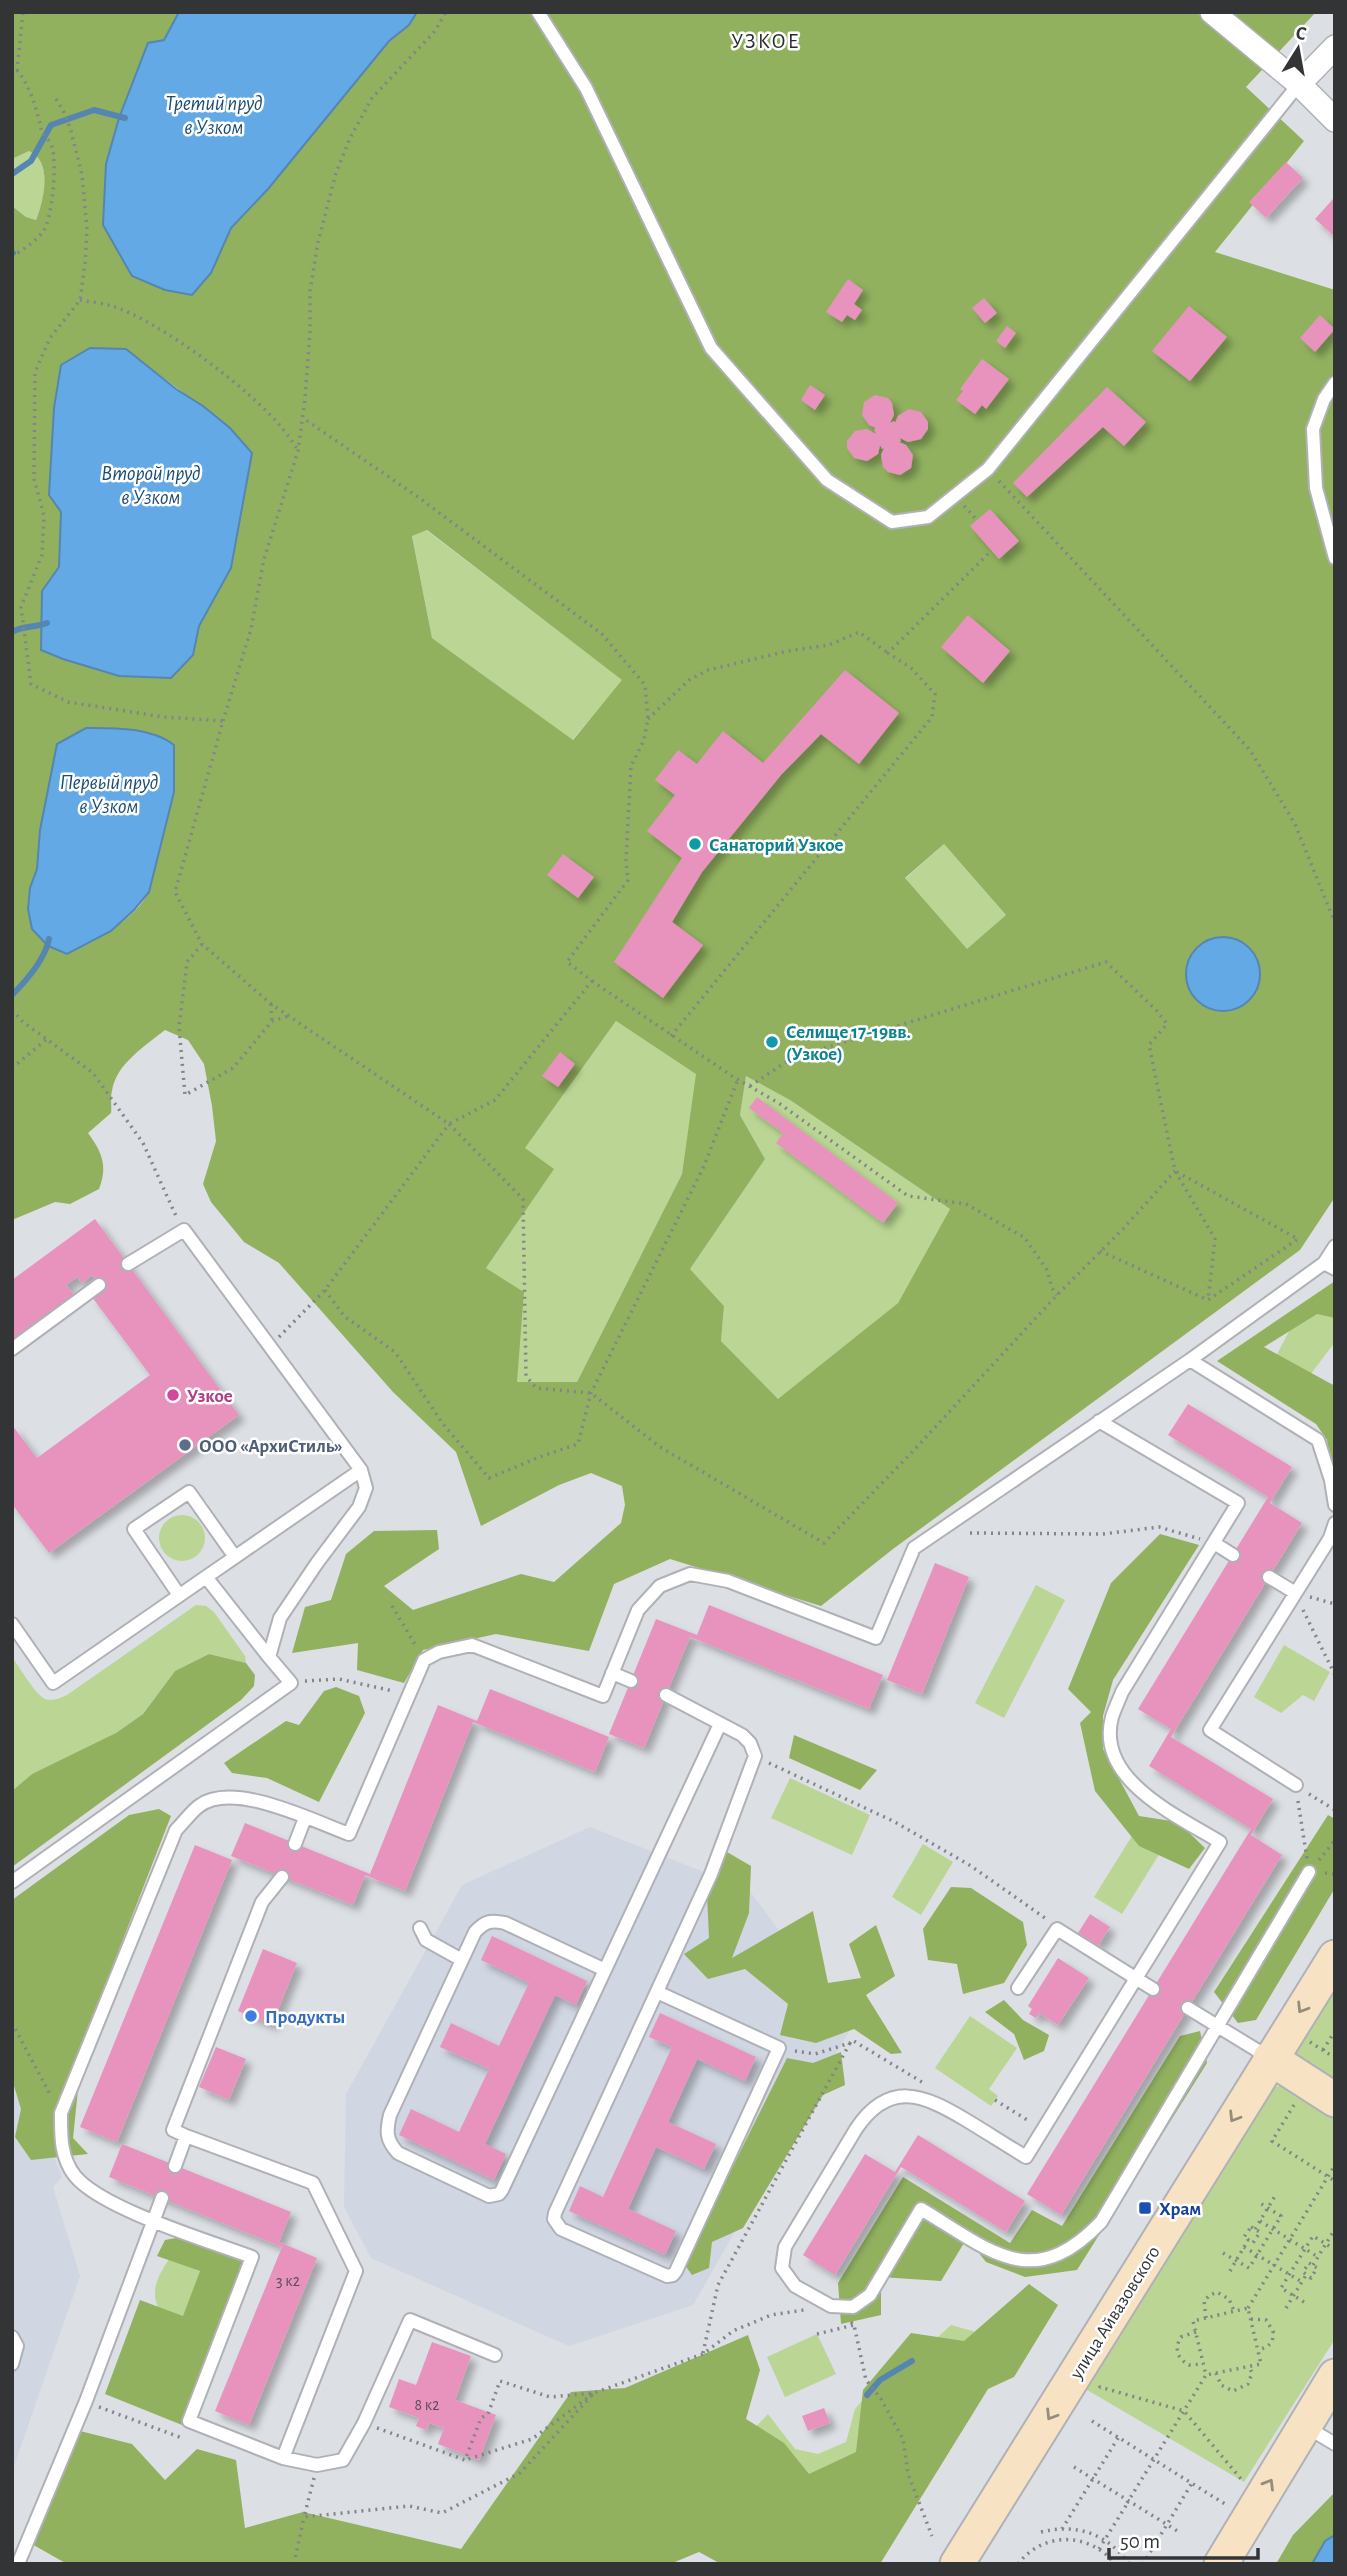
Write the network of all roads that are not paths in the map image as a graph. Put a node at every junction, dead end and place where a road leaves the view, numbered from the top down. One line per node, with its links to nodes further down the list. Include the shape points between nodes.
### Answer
1 (538, 12): 4 (lane, via 586,88 711,348 827,480 892,523 928,517 988,469)
2 (1212, 12): 4 (street)
3 (1335, 47): 4 (street)
4 (1299, 84): 5 (street)
5 (1335, 120)
6 (1335, 383): 7 (lane, via 1313,429 1315,488)
7 (1335, 558)
8 (1335, 1246): 10 (lane)
9 (128, 1264): 15 (lane, via 184,1230)
10 (1329, 1266): 13 (lane)
11 (99, 1285): 12 (lane)
12 (12, 1349)
13 (1190, 1360): 14 (lane); 16 (lane, via 1318,1440)
14 (1099, 1421): 18 (lane, via 1238,1503); 27 (lane, via 914,1548 876,1638 729,1581 690,1574 660,1586 638,1610)
15 (361, 1470): 20 (lane); 26 (lane, via 366,1488 359,1507 280,1618)
16 (1335, 1505)
17 (1335, 1524): 23 (lane)
18 (1214, 1543): 19 (lane); 41 (lane, via 1122,1692 1111,1719 1112,1749 1124,1775 1146,1797 1220,1842)
19 (1233, 1555)
20 (235, 1557): 21 (lane); 24 (lane, via 189,1492 134,1529)
21 (206, 1577): 24 (lane); 26 (lane)
22 (1269, 1577): 23 (lane)
23 (1294, 1592): 31 (lane, via 1210,1730)
24 (179, 1595): 25 (lane, via 53,1683)
25 (12, 1624)
26 (269, 1657): 36 (lane, via 292,1682)
27 (612, 1673): 28 (lane); 32 (lane, via 603,1696 472,1645 439,1652 424,1660 349,1834)
28 (631, 1681)
29 (666, 1695): 30 (lane)
30 (720, 1724): 40 (lane); 44 (lane, via 742,1735 755,1756 711,1874)
31 (1296, 1785)
32 (305, 1818): 33 (lane); 52 (lane, via 266,1802 230,1796 200,1804 176,1830 61,2113 61,2147 75,2176 103,2197)
33 (295, 1844)
34 (1308, 1872): 46 (lane)
35 (282, 1877): 49 (lane, via 262,1902 173,2130)
36 (12, 1882)
37 (420, 1928): 39 (lane, via 426,1940)
38 (1335, 1957): 47 (main road, улица Айвазовского, one-way to 47)
39 (462, 1960): 40 (lane, via 475,1933 492,1920); 40 (lane, via 390,2115 386,2133 398,2153 489,2196 502,2190)
40 (605, 1970)
41 (1137, 1979): 42 (lane, via 1057,1928); 43 (lane); 46 (lane, via 1026,2157 920,2096 882,2101 866,2113 785,2247 782,2268 795,2286 831,2306 853,2307 870,2295 921,2209 1001,2256 1029,2262 1057,2257 1081,2243 1101,2222)
42 (1018, 1988)
43 (1153, 1989)
44 (657, 1992): 44 (lane, via 555,2213 556,2225 574,2235 660,2274 673,2275 779,2048)
45 (1188, 2008): 46 (lane)
46 (1218, 2026): 47 (lane)
47 (1270, 2059): 48 (main road); 61 (main road, улица Айвазовского, one-way to 61)
48 (1321, 2091)
49 (186, 2136): 50 (lane); 59 (lane, via 313,2183 356,2271)
50 (175, 2165)
51 (162, 2198): 52 (lane)
52 (153, 2221): 59 (lane, via 252,2257 189,2421); 60 (lane, via 86,2401)
53 (12, 2337): 55 (lane, via 17,2346)
54 (495, 2355): 59 (lane, via 410,2319 343,2460 317,2465)
55 (12, 2364)
56 (1335, 2376): 57 (main road)
57 (1304, 2426): 58 (lane); 62 (main road, one-way to 57)
58 (1335, 2444)
59 (283, 2458)
60 (18, 2564)
61 (957, 2564)
62 (1221, 2564)

